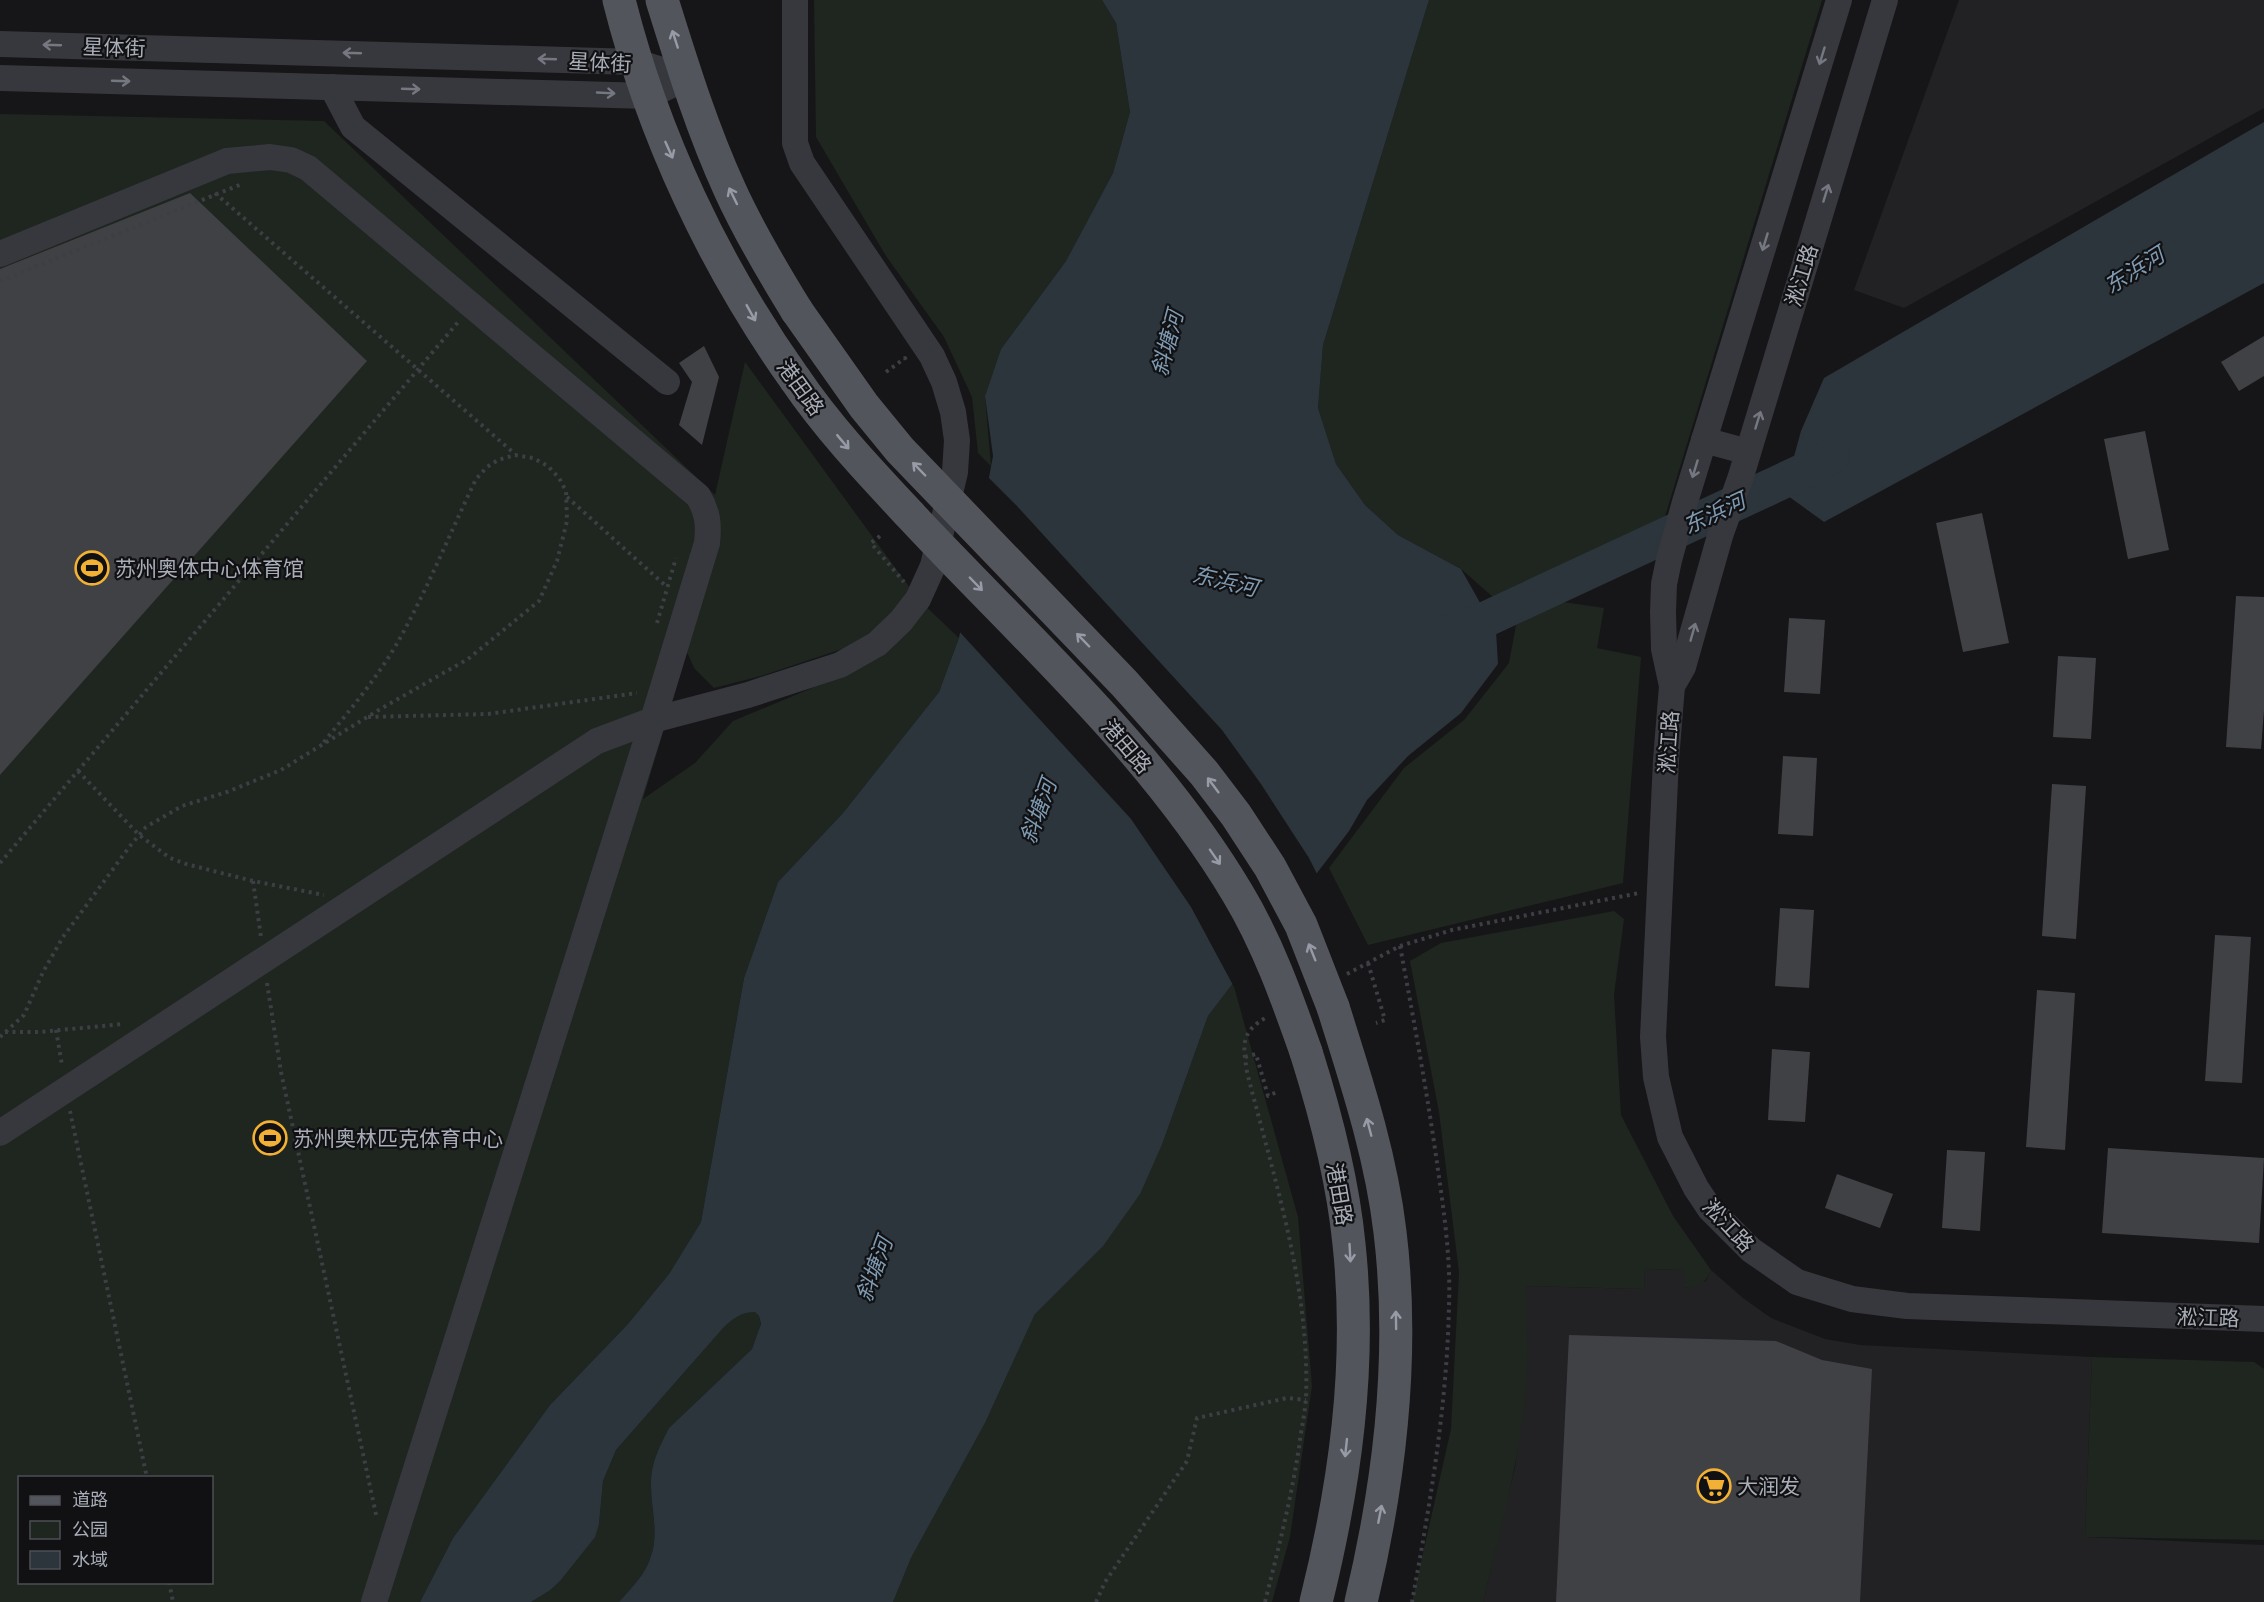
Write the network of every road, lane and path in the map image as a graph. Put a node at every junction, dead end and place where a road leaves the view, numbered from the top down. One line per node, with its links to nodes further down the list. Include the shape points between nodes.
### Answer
1 (619, 0): 7 (main road, 港田路)
2 (662, 0): 9 (main road, 港田路, one-way to 2)
3 (795, 0): 35 (street, via 795,142 802,163 932,356 953,412 957,440 955,472 933,566 918,599 877,644 840,665)
4 (1839, 0): 21 (street, 淞江路, one-way to 21)
5 (1885, 0): 23 (street, 淞江路, one-way to 5)
6 (0, 44): 7 (street, 星体街, one-way to 6)
7 (636, 62): 9 (street, 星体街); 11 (main road, 港田路)
8 (0, 78): 10 (street, 星体街, one-way to 10)
9 (687, 78): 11 (street, 星体街); 64 (main road, 港田路, one-way to 9, bridge, via 1384,1493 1394,1420 1396,1312 1390,1231 1376,1152 1359,1088 1301,925 1270,867 1204,773 1124,683 900,450 864,406 796,311 759,249 730,190)
10 (332, 87): 11 (street, 星体街, one-way to 11); 20 (street, via 353,127)
11 (648, 96): 63 (main road, 港田路, one-way to 63, bridge, via 691,199 723,262 764,335 816,410 943,551 1081,693 1189,820 1255,923 1284,989 1320,1098 1349,1244 1353,1319 1344,1471)
12 (251, 182): 13 (path)
13 (215, 193): 15 (path); 18 (path)
14 (0, 254): 16 (street, via 227,161 270,157 308,168)
15 (0, 281)
16 (472, 306): 18 (path); 35 (street, via 698,496 705,507 707,543)
17 (905, 358): 19 (path)
18 (417, 370): 22 (path); 37 (path)
19 (886, 372)
20 (667, 382)
21 (1704, 440): 23 (street); 31 (street, 淞江路, one-way to 31, via 1664,584 1664,649)
22 (516, 455): 24 (path, via 534,458 548,466 559,478); 36 (path, via 498,460 476,479 399,641)
23 (1744, 464): 31 (street, 淞江路, one-way to 23, via 1683,667)
24 (567, 497): 28 (path); 34 (path, via 567,521 557,561 539,601 468,659)
25 (880, 536): 27 (path, via 871,543)
26 (678, 555): 28 (path)
27 (902, 580)
28 (667, 587): 29 (path)
29 (655, 629)
30 (640, 683): 32 (path)
31 (1672, 686): 55 (street, 淞江路, via 1654,1026 1656,1077 1670,1137 1710,1209 1751,1250 1797,1282 1852,1299 1907,1306)
32 (637, 693): 33 (path); 34 (path, via 488,714)
33 (634, 702)
34 (367, 717): 36 (path)
35 (653, 720): 41 (street, via 597,741); 61 (street)
36 (323, 743): 38 (path, via 281,770 182,806)
37 (78, 771): 38 (path); 39 (path)
38 (139, 835): 40 (path, via 170,858); 49 (path, via 63,937 24,1015)
39 (0, 863)
40 (253, 881): 41 (path); 42 (path)
41 (354, 901): 52 (street)
42 (261, 938)
43 (1400, 946): 65 (path, via 1444,1209 1450,1303 1434,1480)
44 (1368, 963): 46 (path, via 1384,1020)
45 (267, 982): 58 (path, via 281,1072)
46 (1376, 1023)
47 (126, 1024): 48 (path)
48 (56, 1030): 49 (path); 52 (path)
49 (5, 1032): 50 (path)
50 (0, 1036)
51 (1245, 1057): 53 (path, via 1256,1054 1268,1096)
52 (66, 1090): 54 (street); 57 (path)
53 (1279, 1091)
54 (0, 1133)
55 (2264, 1319)
56 (1306, 1400): 62 (path, via 1287,1398 1197,1418 1187,1461 1105,1582)
57 (147, 1476)
58 (377, 1520)
59 (169, 1584): 60 (path)
60 (173, 1602)
61 (374, 1602)
62 (1096, 1602)
63 (1316, 1602)
64 (1361, 1602)
65 (1412, 1602)

